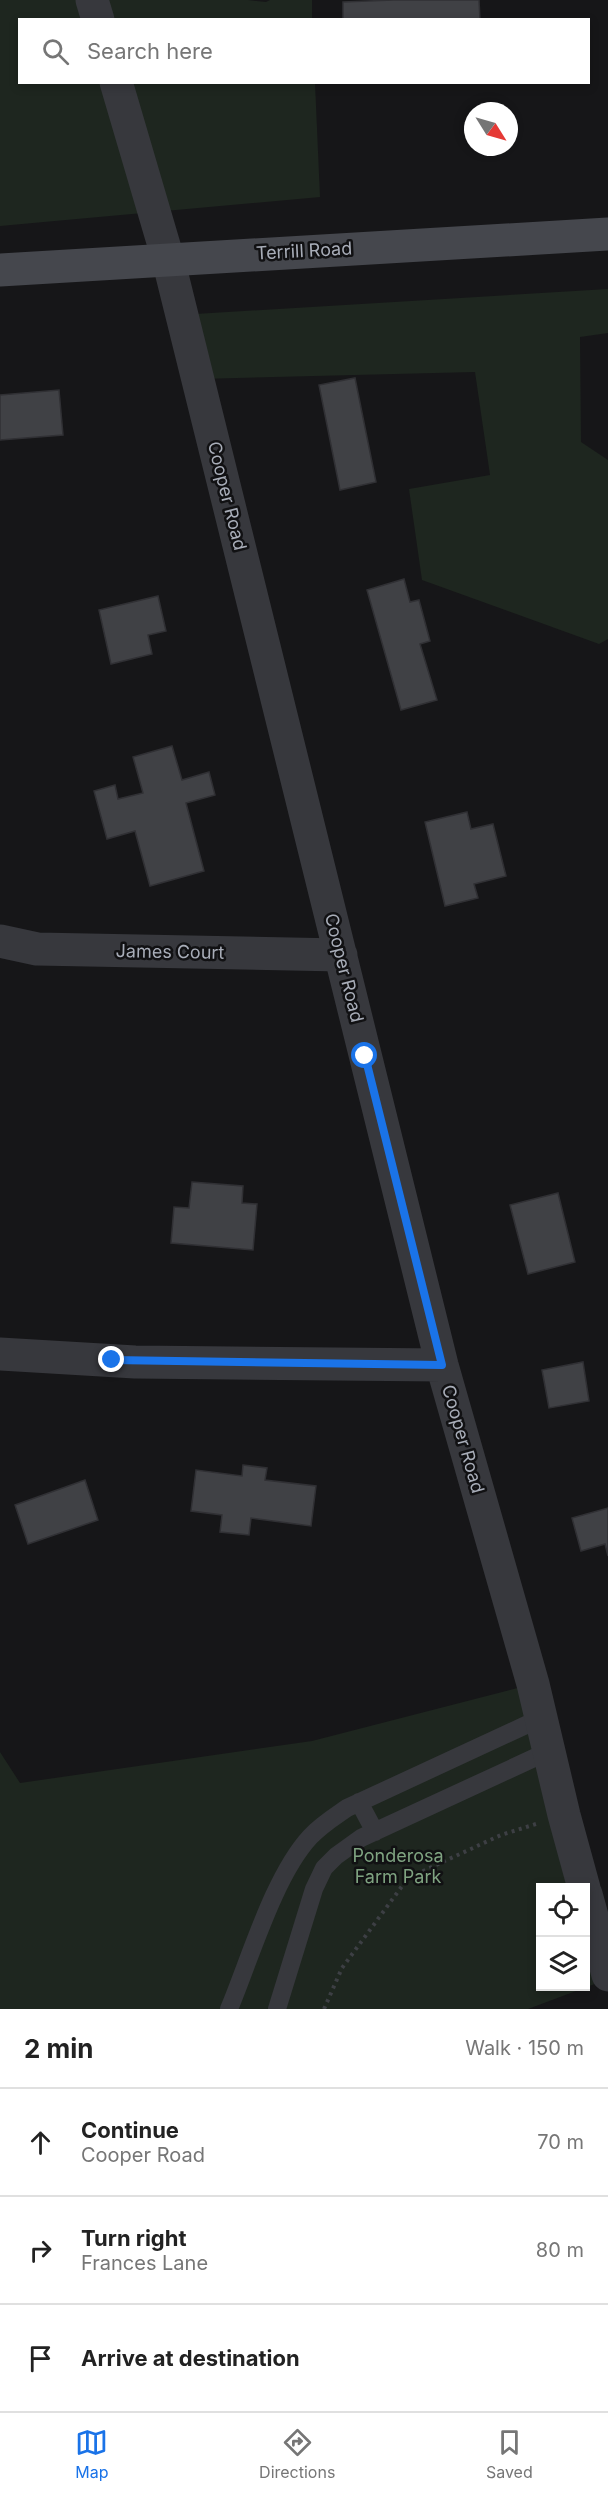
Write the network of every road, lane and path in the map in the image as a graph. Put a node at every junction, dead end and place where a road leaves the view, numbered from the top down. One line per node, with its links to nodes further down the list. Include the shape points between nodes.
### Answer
1 (92, 0): 2 (street)
2 (97, 18)
3 (117, 84): 5 (street, Cooper Road)
4 (608, 234): 5 (street, Terrill Road)
5 (168, 259): 6 (street, Terrill Road); 8 (street, Cooper Road)
6 (0, 270)
7 (0, 941): 8 (street, James Court, via 37,949)
8 (341, 955): 10 (street, Cooper Road)
9 (0, 1354): 10 (street, via 135,1362)
10 (442, 1365): 11 (street, Cooper Road)
11 (541, 1718): 12 (street, Cooper Road); 13 (lane)
12 (549, 1751): 14 (street, Cooper Road); 15 (lane)
13 (359, 1802): 15 (lane); 19 (lane, via 321,1826 293,1860)
14 (564, 1815): 16 (street, Cooper Road); 21 (path, via 501,1835 408,1878 342,1968)
15 (375, 1832): 20 (lane, via 344,1850 324,1868)
16 (583, 1883)
17 (590, 1912): 18 (street)
18 (608, 1975)
19 (229, 2009)
20 (277, 2009)
21 (324, 2009)

